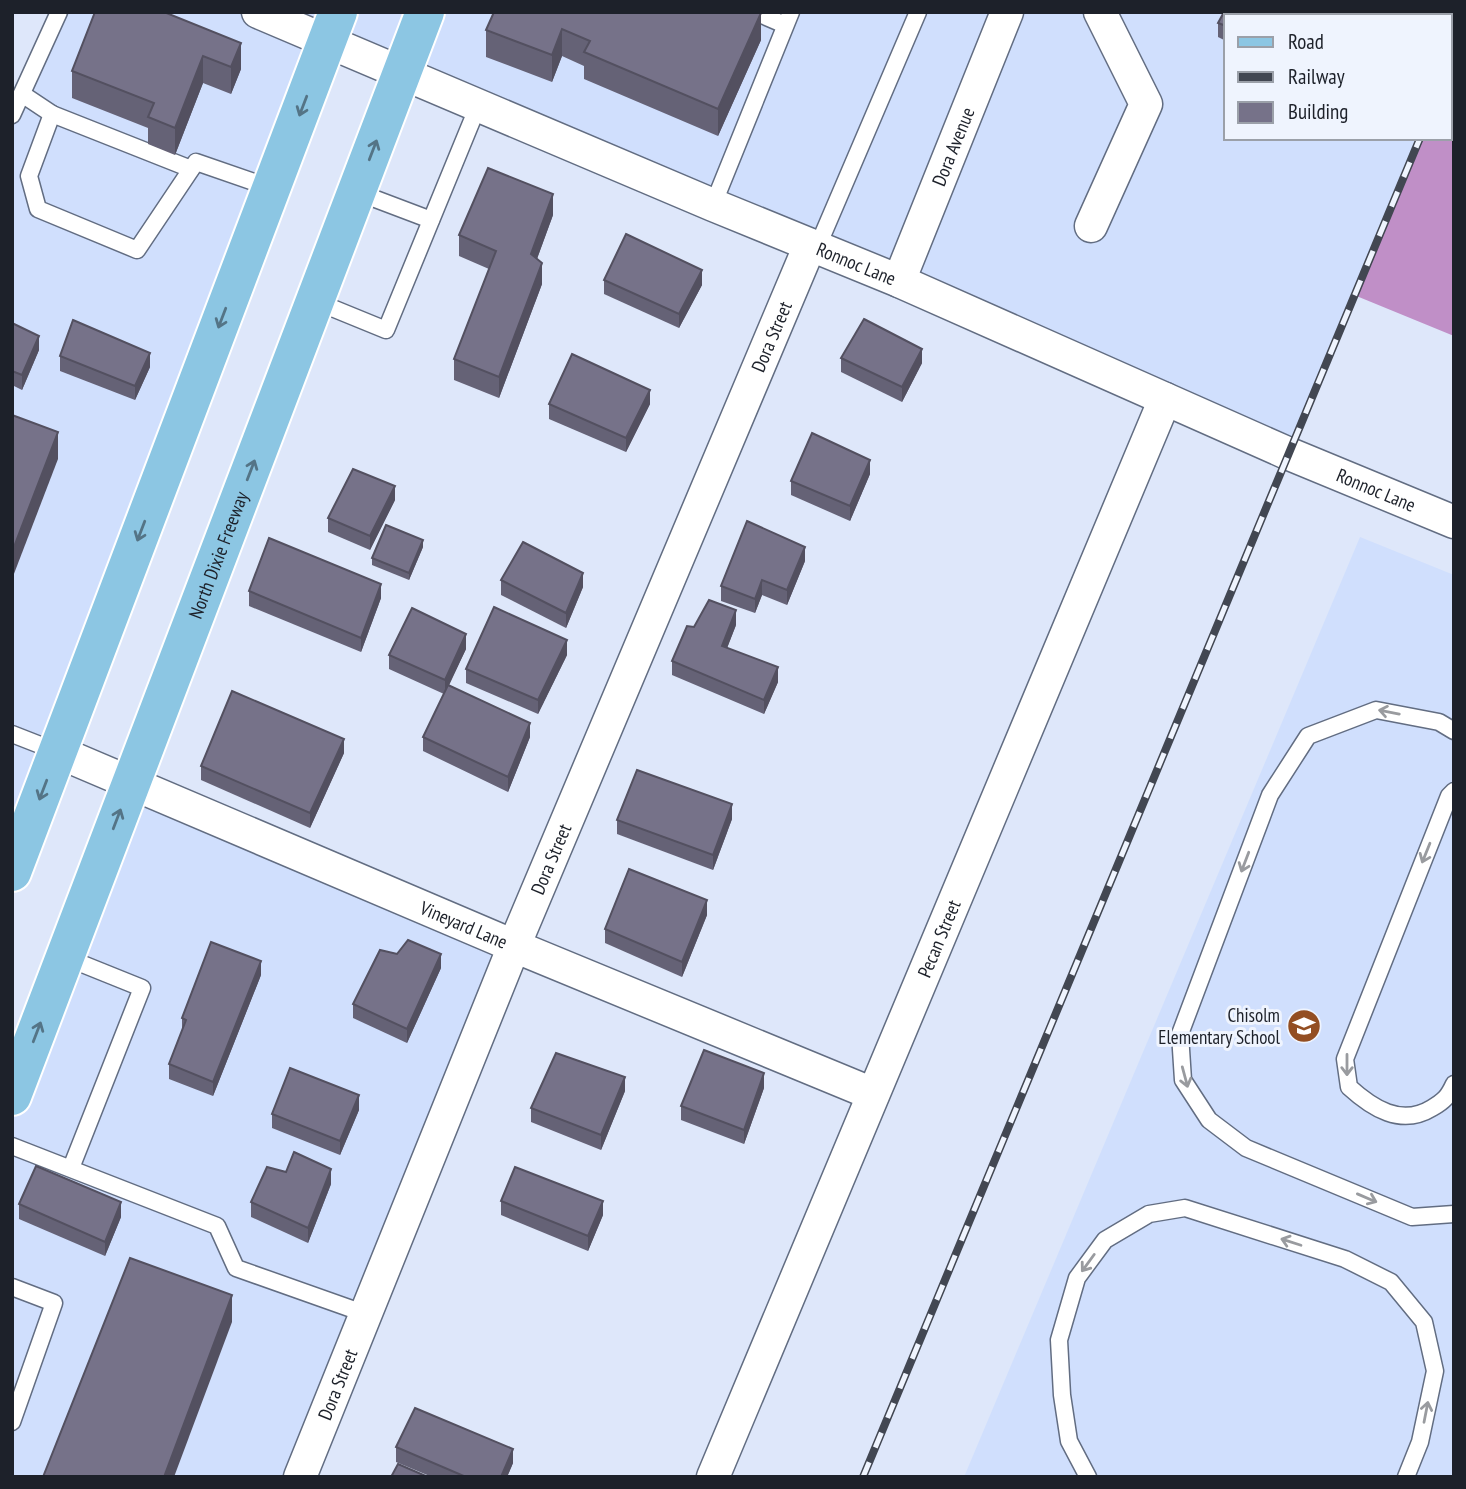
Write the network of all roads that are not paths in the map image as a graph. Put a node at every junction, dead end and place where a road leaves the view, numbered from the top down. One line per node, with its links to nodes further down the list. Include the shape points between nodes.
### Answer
1 (59, 12): 11 (lane)
2 (258, 12): 9 (street, Ronnoc Lane)
3 (425, 12): 10 (main road, North Dixie Freeway)
4 (755, 12): 8 (lane)
5 (918, 12): 21 (lane)
6 (1007, 12): 22 (street, Dora Avenue)
7 (1100, 12): 20 (street, via 1146,104)
8 (788, 19): 18 (lane)
9 (332, 27): 10 (street, Ronnoc Lane); 16 (main road, one-way to 16)
10 (402, 74): 12 (street, Ronnoc Lane); 17 (main road, North Dixie Freeway, one-way to 10)
11 (22, 94): 13 (lane); 14 (lane)
12 (478, 106): 18 (street, Ronnoc Lane); 19 (lane)
13 (52, 114): 15 (lane); 15 (lane, via 29,176 38,209 137,250)
14 (12, 115)
15 (191, 169): 16 (lane, via 196,162)
16 (271, 188): 28 (main road, one-way to 28)
17 (356, 192): 19 (lane); 23 (main road, North Dixie Freeway)
18 (713, 205): 21 (street, Ronnoc Lane)
19 (431, 220): 23 (lane, via 386,330)
20 (1091, 226)
21 (813, 247): 22 (street, Ronnoc Lane); 32 (street, Dora Street)
22 (899, 281): 24 (street, Ronnoc Lane)
23 (315, 301): 29 (main road, North Dixie Freeway, one-way to 23)
24 (1164, 399): 25 (street, Ronnoc Lane); 35 (street, Pecan Street)
25 (1454, 522)
26 (1454, 731): 39 (lane, one-way to 39, via 1439,722 1376,710 1308,736 1270,795 1180,1034 1183,1080 1209,1120 1246,1148 1412,1217)
27 (12, 734): 28 (lane)
28 (58, 752): 29 (street, Vineyard Lane); 31 (main road, one-way to 31)
29 (131, 783): 32 (street, Vineyard Lane); 33 (main road, North Dixie Freeway, one-way to 29)
30 (1454, 791): 34 (lane, one-way to 34, via 1345,1059 1349,1087 1368,1105 1395,1116 1422,1114 1448,1098)
31 (12, 872)
32 (514, 946): 35 (street, Vineyard Lane); 41 (street, Dora Street)
33 (65, 957): 36 (main road, North Dixie Freeway, one-way to 33); 38 (lane, via 142,988)
34 (1454, 1084)
35 (873, 1094): 44 (street, Pecan Street)
36 (12, 1096)
37 (12, 1146): 38 (lane)
38 (71, 1168): 41 (lane, via 217,1226 236,1268)
39 (1454, 1214)
40 (12, 1287): 42 (lane, via 54,1303)
41 (366, 1314): 43 (street, Dora Street)
42 (12, 1422)
43 (300, 1477)
44 (713, 1477)
45 (1088, 1477): 46 (lane, one-way to 45, via 1420,1442 1435,1371 1424,1322 1391,1282 1345,1259 1185,1208 1149,1214 1105,1240 1077,1279 1059,1340 1062,1395 1069,1441)
46 (1406, 1477)

